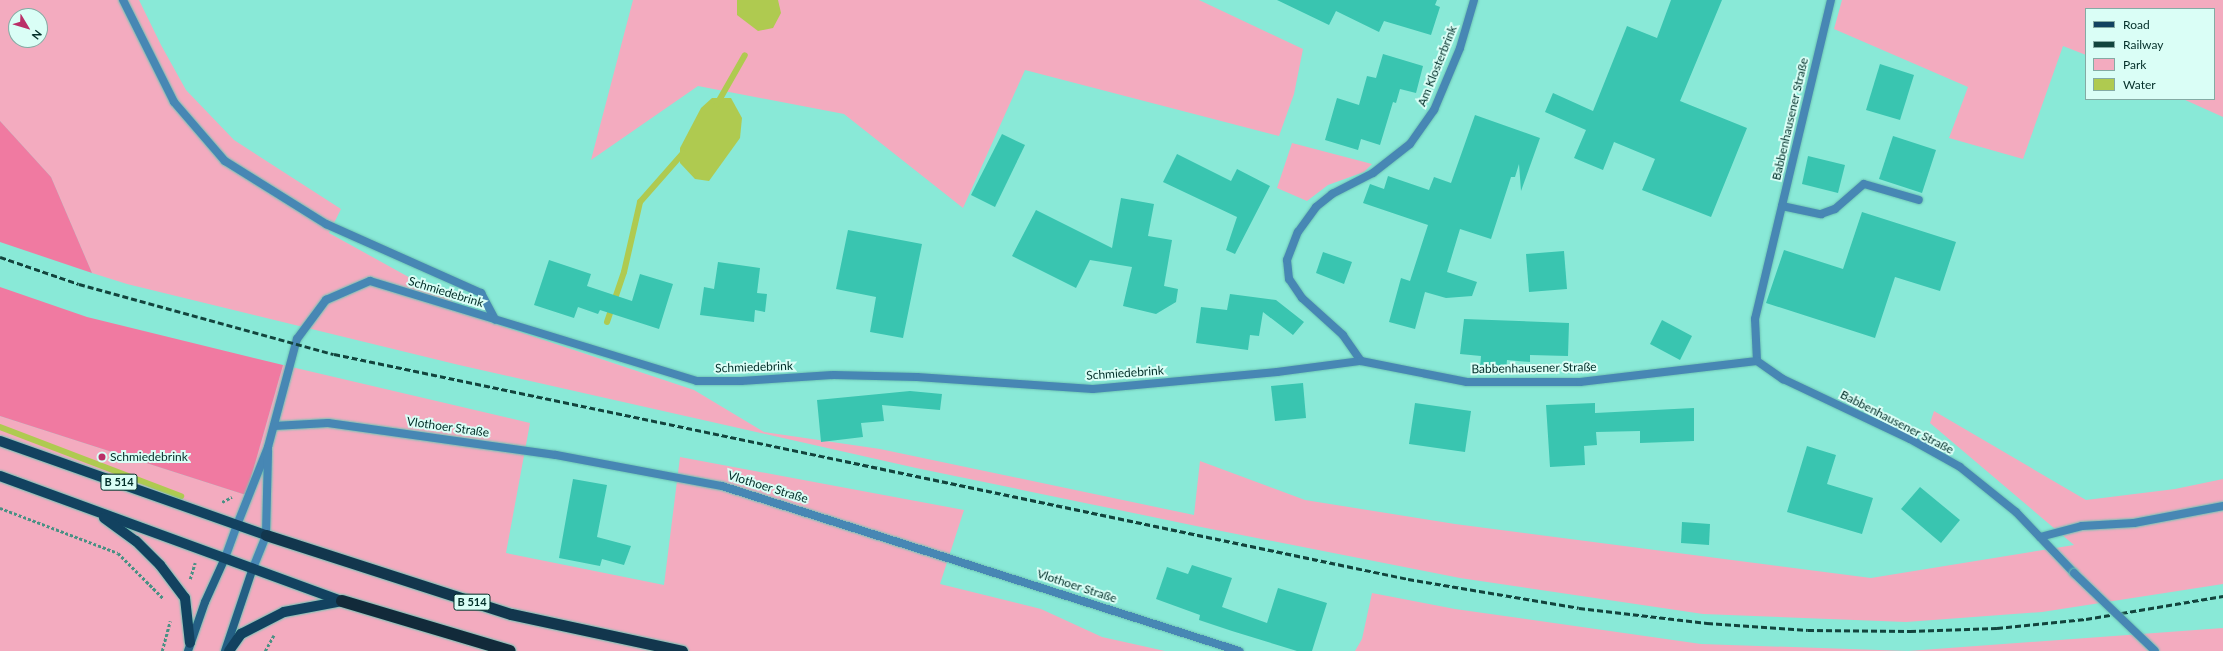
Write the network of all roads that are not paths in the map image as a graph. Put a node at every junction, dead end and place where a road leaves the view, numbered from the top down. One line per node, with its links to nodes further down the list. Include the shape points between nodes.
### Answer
1 (123, 0): 6 (street, via 174,102 225,161 326,224 481,293)
2 (1474, 0): 7 (street, Am Klosterbrink, via 1460,48 1434,110 1410,144 1374,173 1332,194 1316,207 1298,232 1287,260 1289,279 1302,298 1343,335)
3 (1831, 0): 5 (street, Babbenhausener Straße)
4 (1919, 200): 5 (street, via 1864,184 1835,210 1821,214)
5 (1782, 206): 8 (street, Babbenhausener Straße, via 1755,319)
6 (495, 319): 7 (street, Schmiedebrink, via 697,381 834,375 917,377 1093,389 1277,372); 9 (street, Schmiedebrink, via 370,281 326,300 296,339)
7 (1361, 361): 8 (street, Babbenhausener Straße, via 1467,382 1580,382)
8 (1757, 361): 17 (street, Babbenhausener Straße, via 1784,379 1910,439 1960,467 2016,512)
9 (274, 426): 11 (street, Schmiedebrink); 26 (street, Vlothoer Straße, via 328,423 556,455 722,486)
10 (0, 441): 15 (main road, B 514)
11 (268, 447): 15 (street, Schmiedebrink); 16 (street, Schmiedebrink)
12 (0, 476): 14 (main road)
13 (2223, 506): 17 (street, via 2134,523 2082,526)
14 (96, 512): 18 (main road); 21 (main road, via 136,541 160,565 185,598)
15 (237, 525): 16 (main road, B 514); 18 (street)
16 (266, 535): 19 (street); 25 (highway, B 514, via 511,614)
17 (2040, 537): 27 (street, Babbenhausener Straße, bridge)
18 (225, 558): 19 (main road); 21 (main road)
19 (253, 568): 20 (main road); 22 (main road)
20 (342, 601): 23 (main road, via 284,612 241,634); 24 (highway)
21 (189, 647)
22 (225, 651)
23 (229, 651)
24 (510, 651)
25 (682, 651)
26 (1239, 651)
27 (2155, 651)

